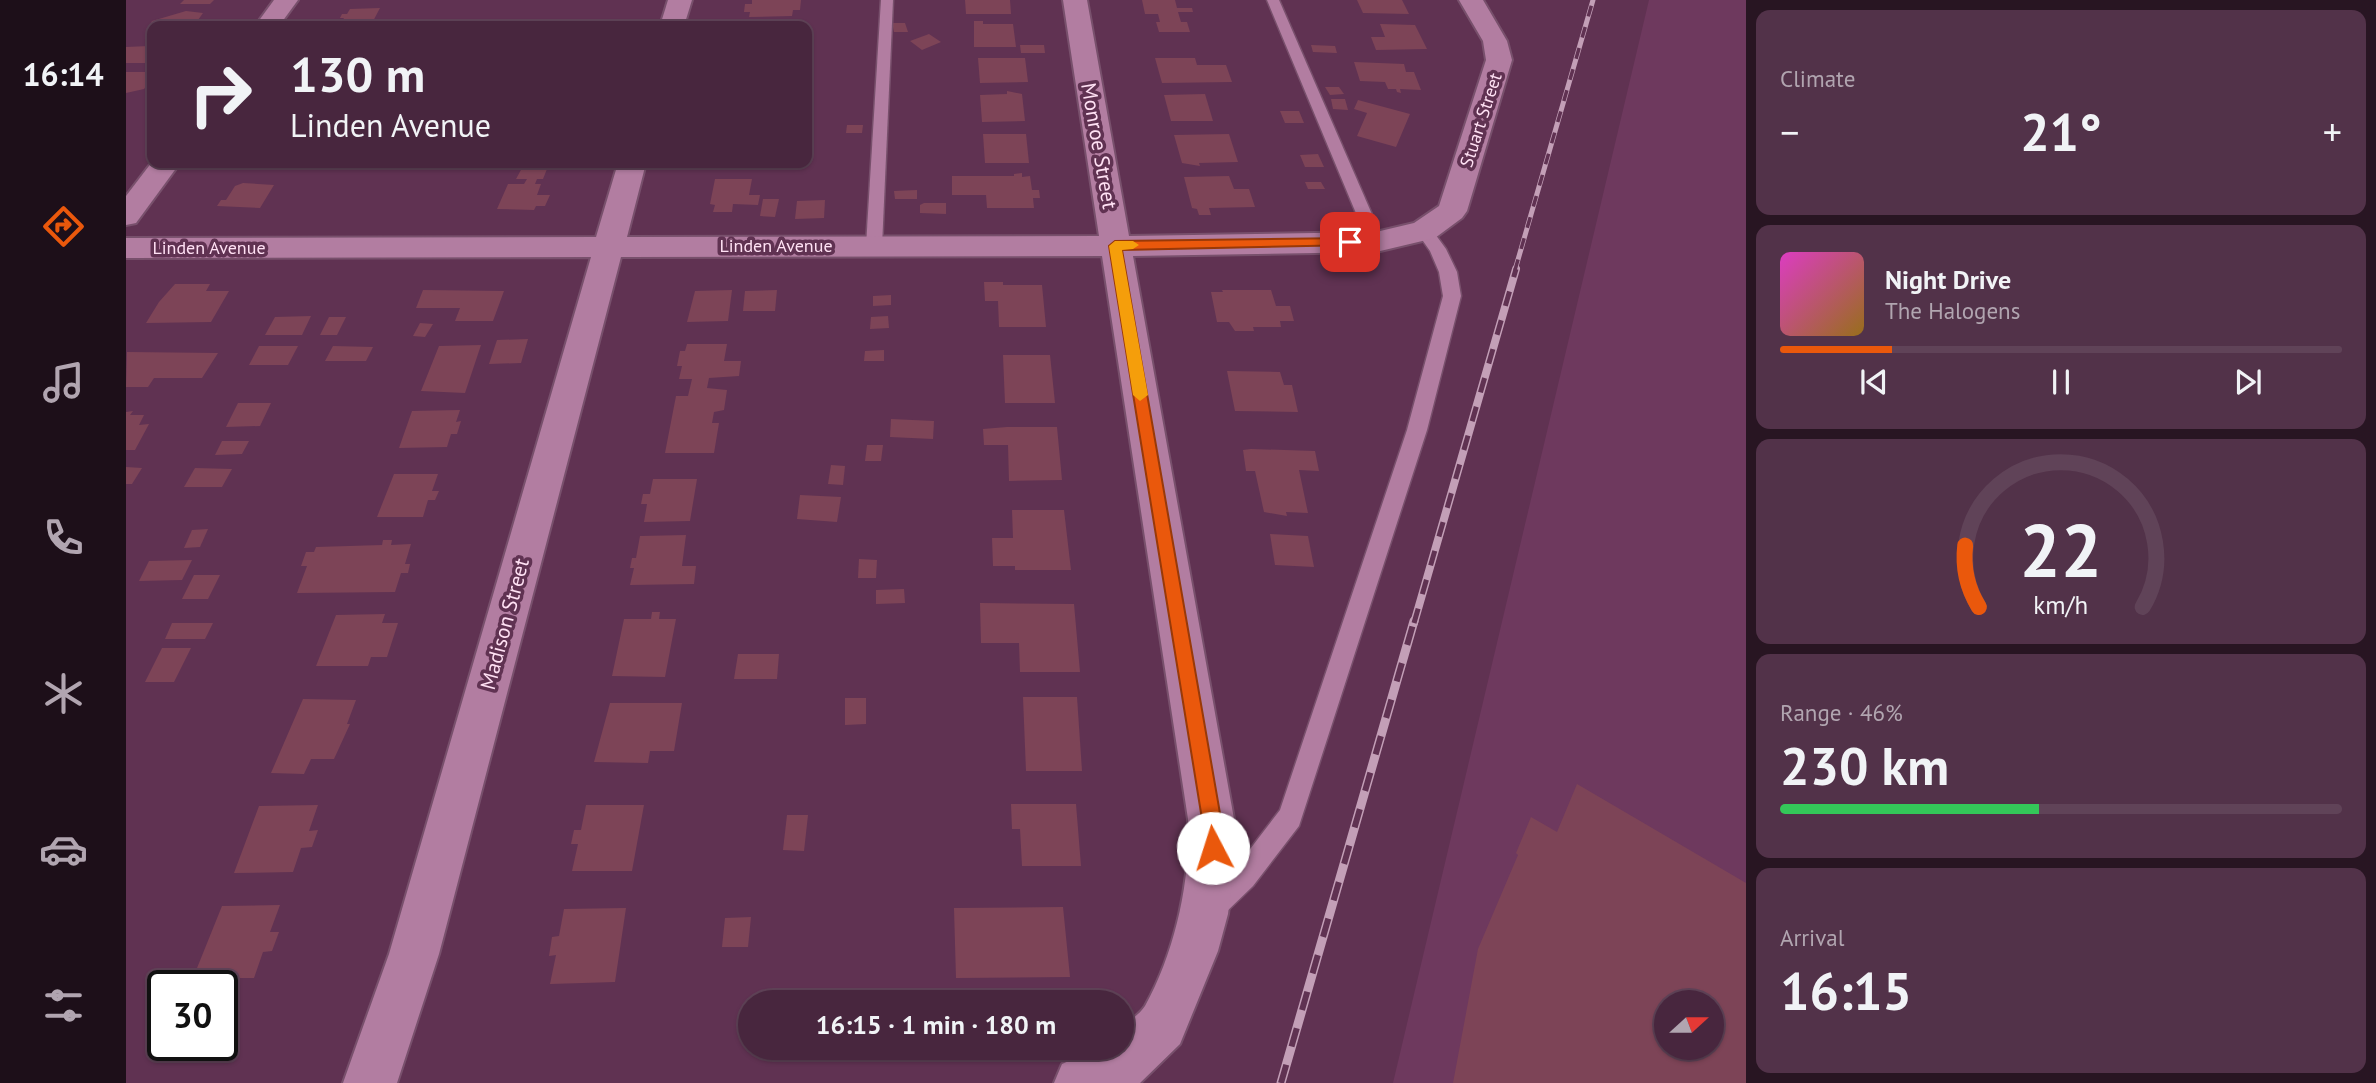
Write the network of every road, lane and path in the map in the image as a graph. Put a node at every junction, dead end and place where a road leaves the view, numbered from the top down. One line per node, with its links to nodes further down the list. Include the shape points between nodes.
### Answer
1 (286, 0): 7 (street)
2 (680, 0): 8 (street)
3 (887, 0): 15 (lane)
4 (1075, 0): 16 (street, Monroe Street)
5 (1273, 0): 13 (lane)
6 (1471, 0): 12 (street, Stuart Street, via 1495,41 1499,70 1452,211)
7 (271, 21)
8 (674, 21)
9 (162, 168): 11 (street)
10 (631, 168): 14 (street, Madison Street)
11 (126, 216)
12 (1424, 231): 13 (street, Linden Avenue); 18 (lane, via 1448,272 1452,296 1417,429 1290,817 1247,877)
13 (1376, 242): 16 (street, Linden Avenue)
14 (608, 246): 15 (street, Linden Avenue); 17 (street, Linden Avenue); 19 (street, Madison Street, via 414,954)
15 (874, 246): 16 (street, Linden Avenue)
16 (1115, 246): 18 (street, Monroe Street, via 1211,819 1213,848)
17 (126, 248)
18 (1204, 914): 20 (street, Monroe Street, via 1162,1026 1121,1065)
19 (370, 1083)
20 (1081, 1083)

